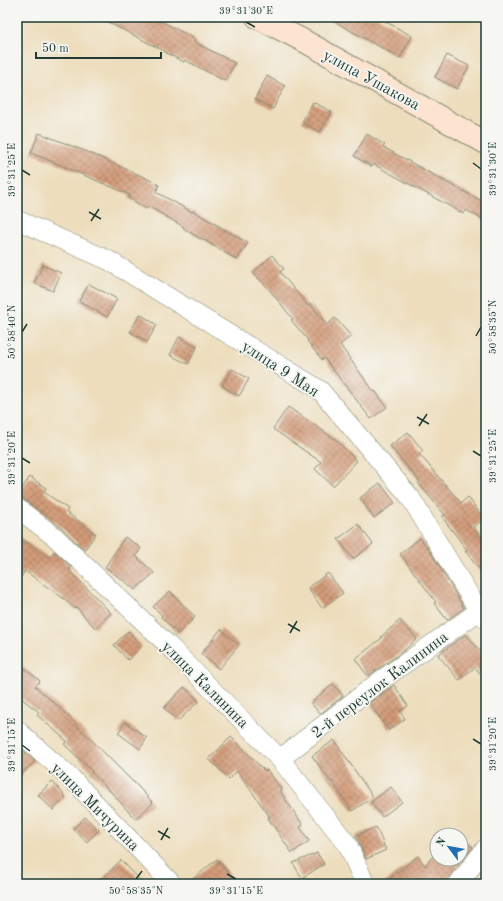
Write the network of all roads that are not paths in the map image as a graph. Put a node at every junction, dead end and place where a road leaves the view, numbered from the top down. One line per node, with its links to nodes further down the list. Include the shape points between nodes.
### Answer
1 (257, 17): 2 (main road, улица Ушакова)
2 (486, 143)
3 (17, 220): 5 (street, улица 9 Мая, via 108,260 320,390 410,497)
4 (17, 508): 7 (street, улица Калинина, via 55,537 169,646)
5 (483, 615): 7 (street, 2-й переулок Калинина, via 380,680)
6 (17, 730): 9 (street, улица Мичурина, via 72,778)
7 (280, 759): 10 (street, улица Калинина, via 348,845)
8 (486, 848): 11 (street)
9 (172, 884)
10 (365, 884)
11 (458, 884)

